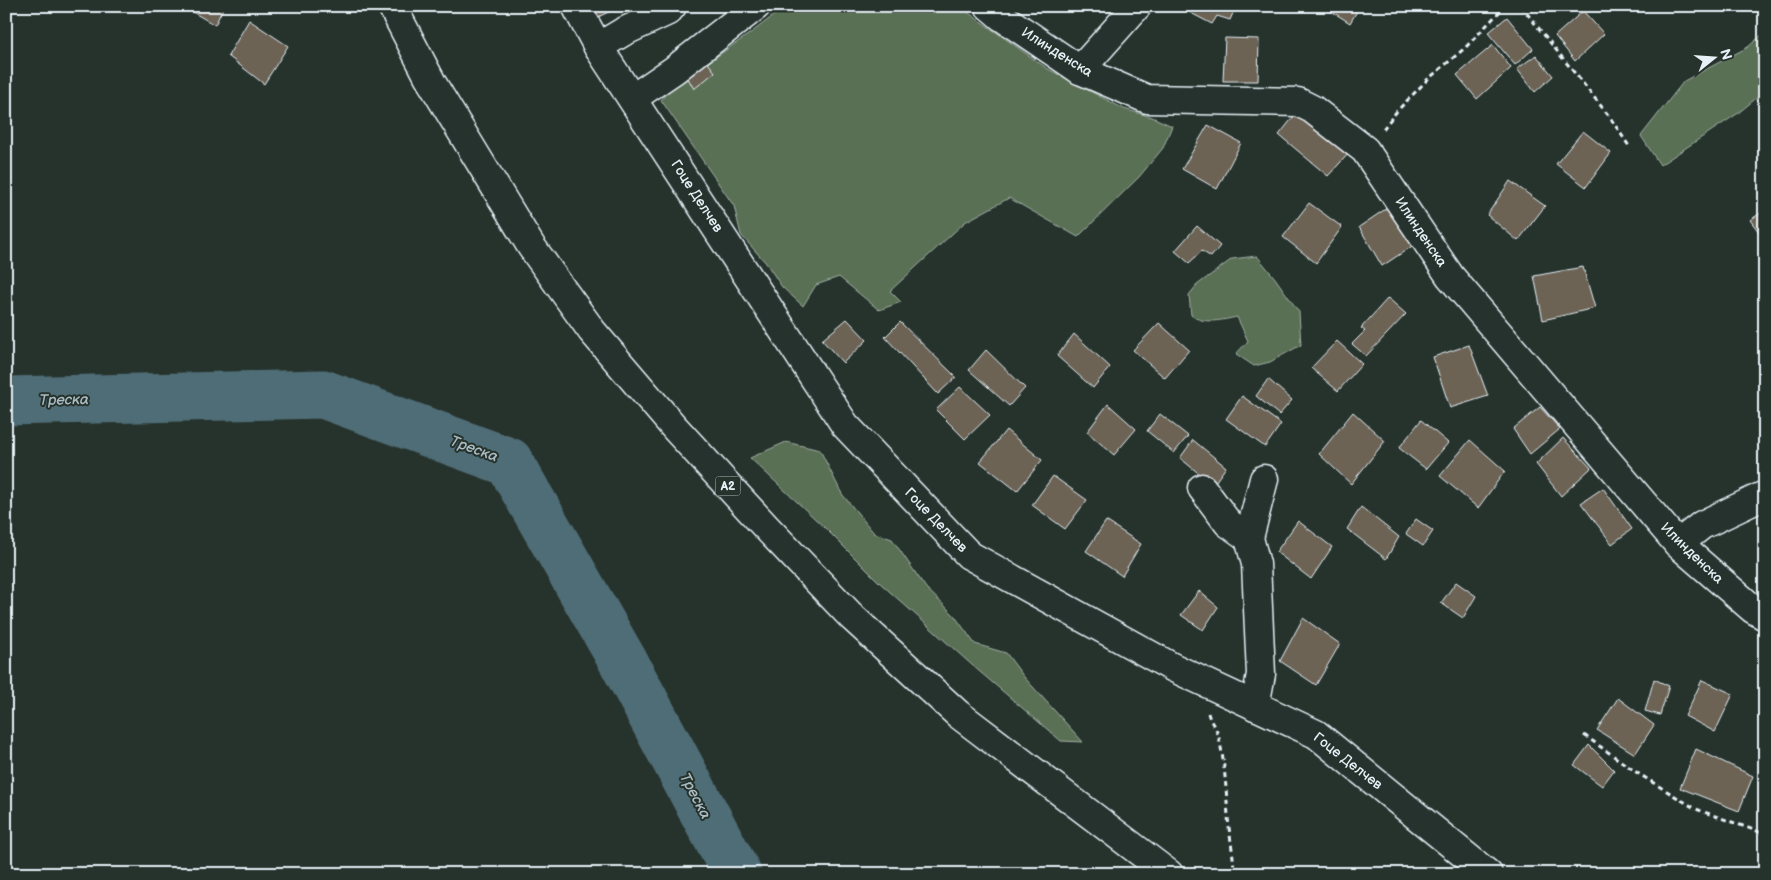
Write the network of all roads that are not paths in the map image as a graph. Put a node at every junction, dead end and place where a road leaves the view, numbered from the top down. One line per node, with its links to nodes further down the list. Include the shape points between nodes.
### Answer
1 (392, 6): 17 (street, A2, via 432,83 531,246 592,331 674,427 852,617 958,714)
2 (576, 6): 7 (street, Гоце Делчев)
3 (672, 6): 7 (street)
4 (756, 6): 9 (street)
5 (989, 6): 8 (street, Илинденска)
6 (1138, 6): 8 (street)
7 (598, 47): 9 (street, Гоце Делчев)
8 (1080, 70): 14 (street, Илинденска, via 1147,99 1298,102 1365,150 1450,276)
9 (633, 98): 16 (street, Гоце Делчев, via 845,425 969,555 1172,667)
10 (1264, 479): 13 (street)
11 (1202, 488): 13 (street, via 1228,523)
12 (1765, 495): 14 (street, via 1702,525)
13 (1249, 538): 16 (street, via 1256,564 1261,674)
14 (1678, 544): 15 (street, Илинденска)
15 (1765, 616)
16 (1255, 706): 18 (street, Гоце Делчев, via 1316,734)
17 (1169, 874)
18 (1488, 874)

